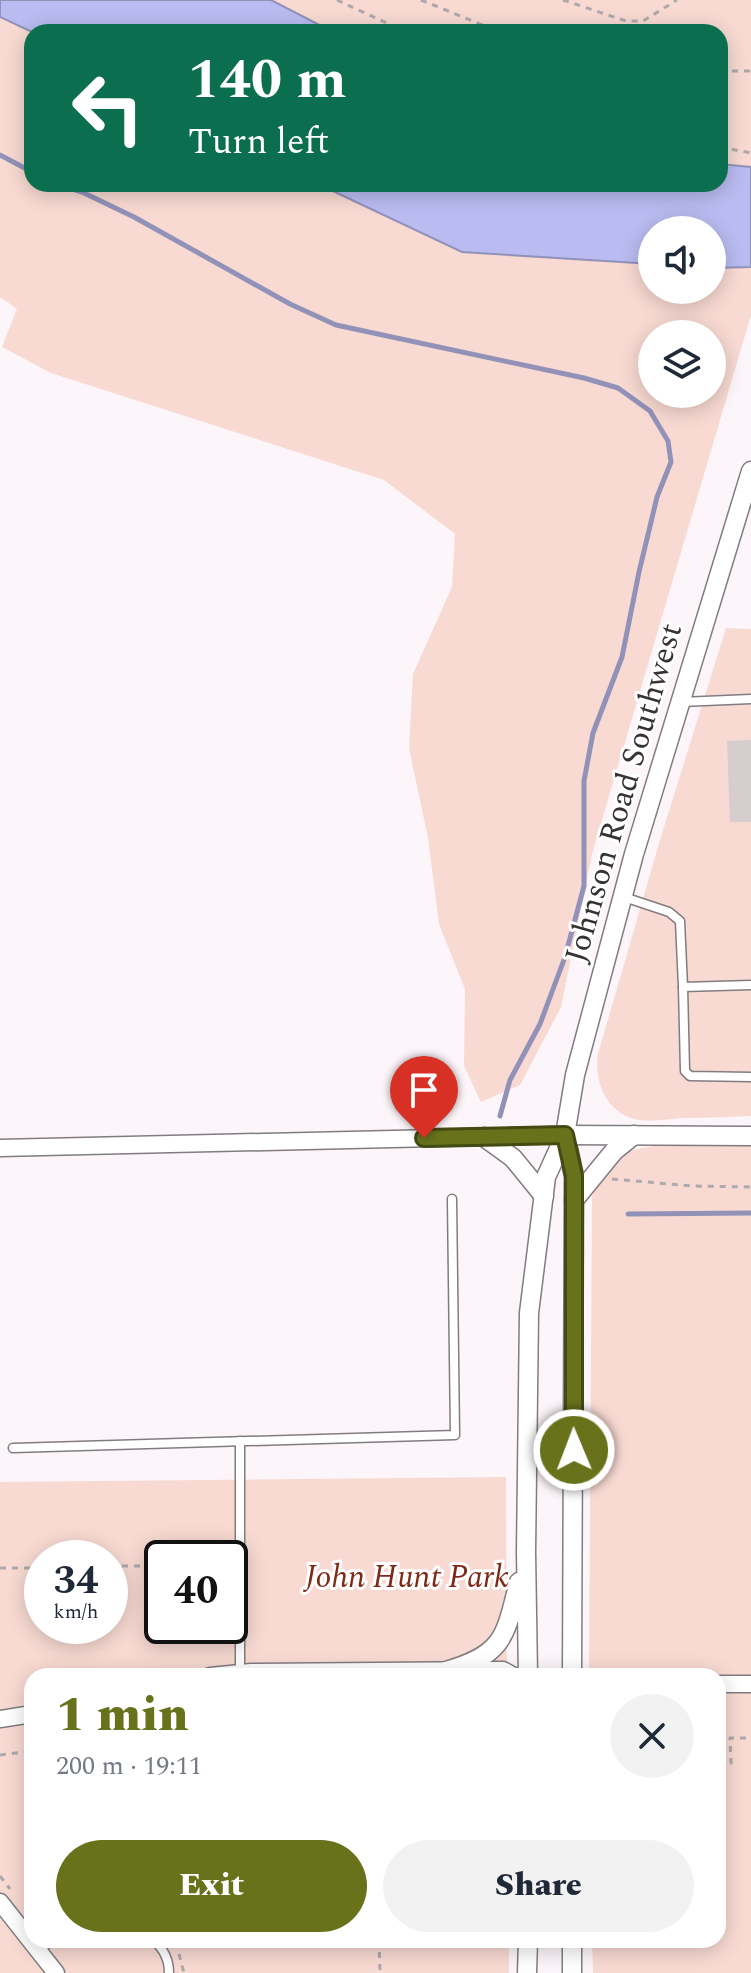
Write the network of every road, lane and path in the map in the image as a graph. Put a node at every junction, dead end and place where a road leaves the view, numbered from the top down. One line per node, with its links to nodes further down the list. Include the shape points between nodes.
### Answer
1 (337, 0): 5 (path)
2 (421, 0): 6 (path)
3 (563, 0): 4 (path, via 626,21 643,21)
4 (677, 0)
5 (389, 24)
6 (480, 24)
7 (728, 71): 8 (path)
8 (751, 71)
9 (728, 149): 10 (path)
10 (751, 153)
11 (751, 471): 12 (street, Johnson Road Southwest)
12 (744, 518): 14 (street, Johnson Road Southwest)
13 (751, 699): 14 (lane)
14 (681, 702): 15 (street, Johnson Road Southwest)
15 (622, 896): 17 (lane, via 680,921); 19 (street, Johnson Road Southwest, via 575,1075)
16 (751, 985): 17 (lane)
17 (683, 987): 18 (lane, via 685,1071 690,1076)
18 (751, 1077)
19 (565, 1135): 20 (street); 22 (street); 26 (street, via 546,1177); 28 (street)
20 (634, 1135): 21 (street); 28 (street)
21 (751, 1136)
22 (484, 1137): 23 (street); 26 (street, via 513,1158)
23 (0, 1148)
24 (608, 1179): 25 (path)
25 (751, 1187)
26 (544, 1196): 31 (street, via 529,1313)
27 (452, 1199): 29 (lane, via 455,1435)
28 (574, 1200): 37 (street)
29 (240, 1441): 30 (lane); 34 (lane)
30 (13, 1448)
31 (526, 1552): 35 (street, via 511,1620 501,1639 490,1651); 36 (street)
32 (0, 1568): 33 (path)
33 (24, 1568)
34 (240, 1668)
35 (456, 1668)
36 (528, 1668)
37 (572, 1668)
38 (726, 1684): 39 (street)
39 (751, 1684)
40 (24, 1715): 41 (street)
41 (0, 1719)
42 (751, 1738): 45 (path, via 730,1738 731,1763)
43 (24, 1752): 44 (path)
44 (0, 1755)
45 (726, 1763)
46 (0, 1902): 47 (street)
47 (24, 1925)
48 (46, 1948): 53 (street)
49 (161, 1948): 54 (lane)
50 (379, 1948): 55 (path)
51 (528, 1948): 56 (street)
52 (572, 1948): 57 (street)
53 (56, 1973)
54 (169, 1973)
55 (380, 1973)
56 (527, 1973)
57 (572, 1973)

